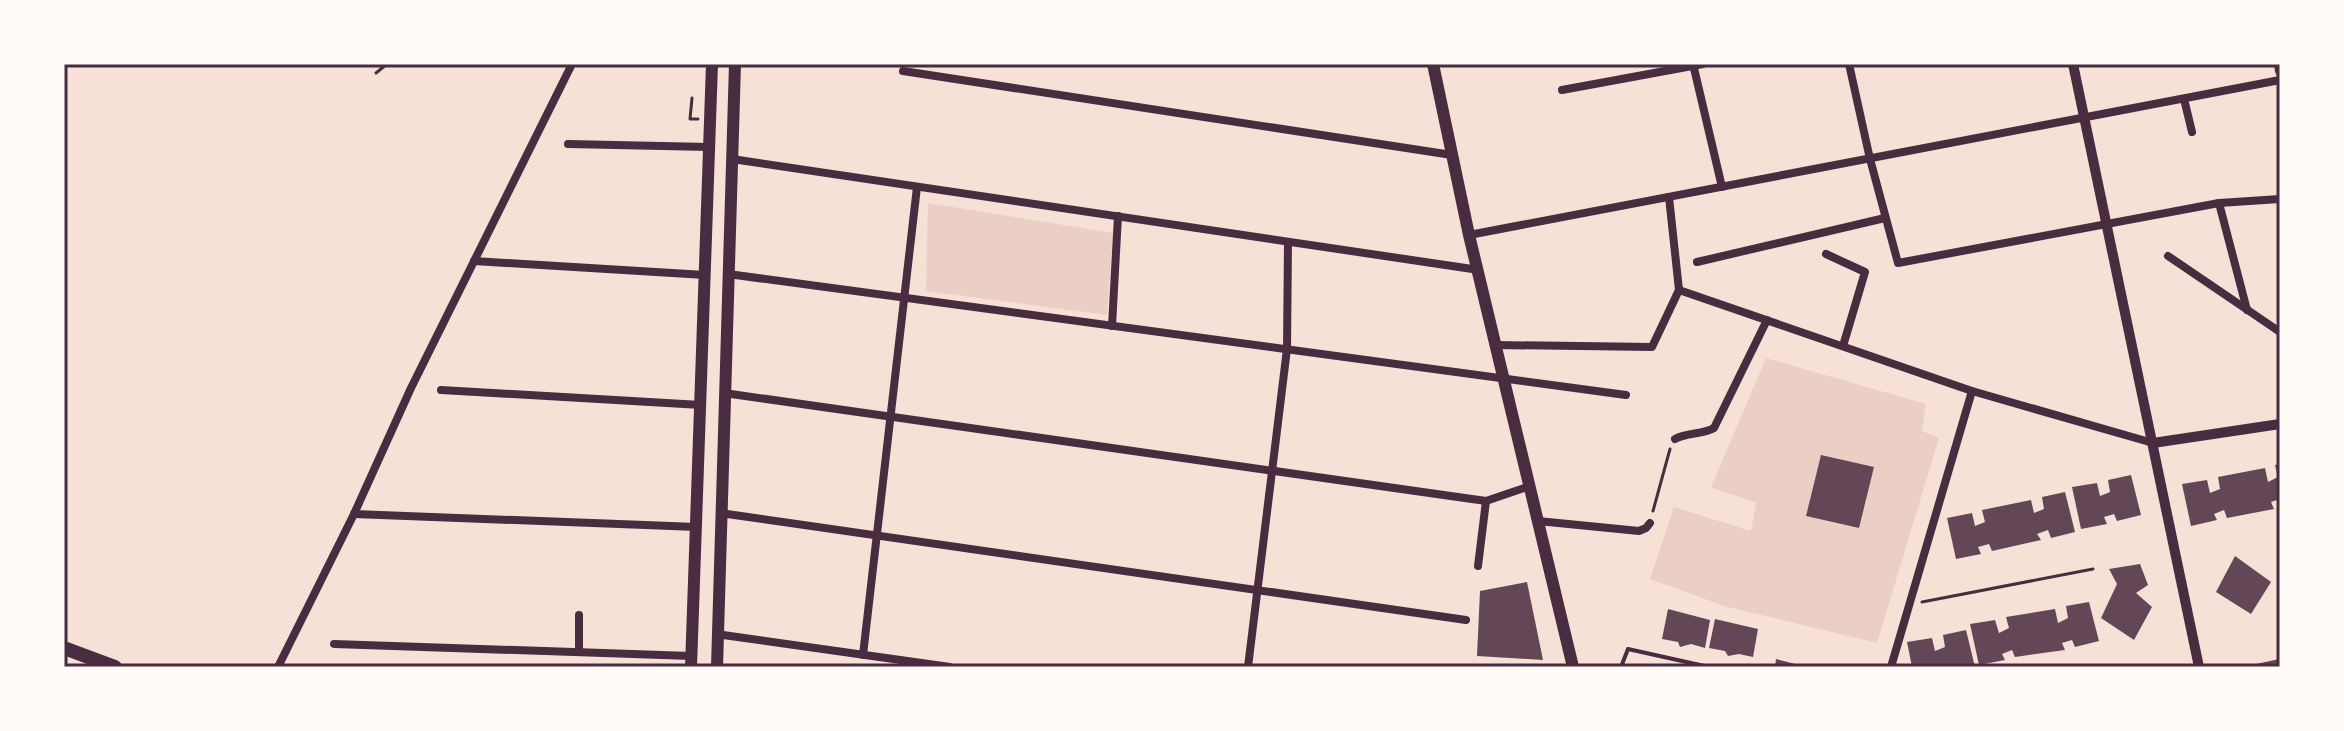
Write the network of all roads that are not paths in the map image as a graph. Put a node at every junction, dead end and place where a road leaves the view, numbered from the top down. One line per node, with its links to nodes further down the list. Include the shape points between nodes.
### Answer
1 (572, 64): 33 (street)
2 (712, 64): 17 (main road)
3 (735, 64): 19 (main road)
4 (1433, 64): 18 (main road)
5 (1849, 64): 20 (street)
6 (2073, 64): 14 (street)
7 (2279, 64): 10 (street)
8 (1696, 65): 12 (street); 22 (street)
9 (903, 71): 18 (street)
10 (2280, 71)
11 (2280, 80): 13 (street)
12 (1562, 90)
13 (2184, 99): 14 (street); 15 (street)
14 (2084, 118): 20 (street); 28 (street)
15 (2192, 132)
16 (568, 144): 17 (street)
17 (709, 147): 37 (main road)
18 (1452, 155): 29 (main road)
19 (732, 159): 21 (street); 36 (main road)
20 (1870, 159): 22 (street); 27 (street)
21 (917, 187): 26 (street); 39 (street)
22 (1722, 187): 23 (street)
23 (1669, 197): 29 (street); 38 (street)
24 (2280, 199): 25 (street)
25 (2219, 203): 28 (street); 40 (street)
26 (1118, 216): 30 (street); 42 (street)
27 (1885, 218): 28 (street, via 1898,263); 34 (street)
28 (2107, 224): 56 (street)
29 (1469, 235): 35 (main road)
30 (1288, 242): 35 (street); 46 (street)
31 (1826, 254): 45 (street, via 1865,272)
32 (2168, 256): 40 (street)
33 (474, 261): 37 (street); 61 (street)
34 (1697, 262)
35 (1479, 270): 44 (main road)
36 (728, 274): 39 (street); 50 (main road)
37 (705, 275): 52 (main road)
38 (1679, 290): 41 (street); 44 (street, via 1652,347)
39 (904, 298): 42 (street); 53 (street)
40 (2247, 311): 43 (street)
41 (1767, 320): 45 (street); 55 (street, via 1714,428)
42 (1112, 326): 46 (street)
43 (2280, 332)
44 (1496, 345): 47 (main road)
45 (1843, 346): 49 (street)
46 (1287, 349): 47 (street); 57 (street)
47 (1504, 378): 51 (street); 58 (main road)
48 (441, 390): 52 (street)
49 (1972, 391): 56 (street); 84 (street)
50 (724, 393): 53 (street); 60 (main road)
51 (1626, 395)
52 (701, 405): 64 (main road)
53 (890, 417): 57 (street); 65 (street)
54 (2280, 424): 56 (street)
55 (1675, 439)
56 (2153, 443): 85 (street)
57 (1274, 473): 59 (street); 67 (street)
58 (1530, 486): 59 (street); 62 (main road)
59 (1486, 501): 66 (street)
60 (720, 513): 65 (street); 70 (main road)
61 (354, 514): 64 (street); 77 (street)
62 (1538, 521): 63 (street, via 1639,531); 81 (main road)
63 (1650, 523)
64 (697, 527): 75 (main road)
65 (877, 535): 67 (street); 74 (street)
66 (1478, 566)
67 (1258, 590): 69 (street); 80 (street)
68 (579, 615): 73 (street)
69 (1466, 620)
70 (716, 634): 74 (street); 78 (main road)
71 (334, 644): 73 (street)
72 (64, 648): 76 (highway)
73 (579, 652): 75 (street)
74 (863, 655): 79 (street)
75 (691, 662)
76 (115, 667)
77 (278, 667)
78 (717, 667)
79 (950, 667)
80 (1248, 667)
81 (1573, 667)
82 (1621, 667): 83 (lane, via 1628,649)
83 (1709, 667)
84 (1891, 667)
85 (2199, 667)

